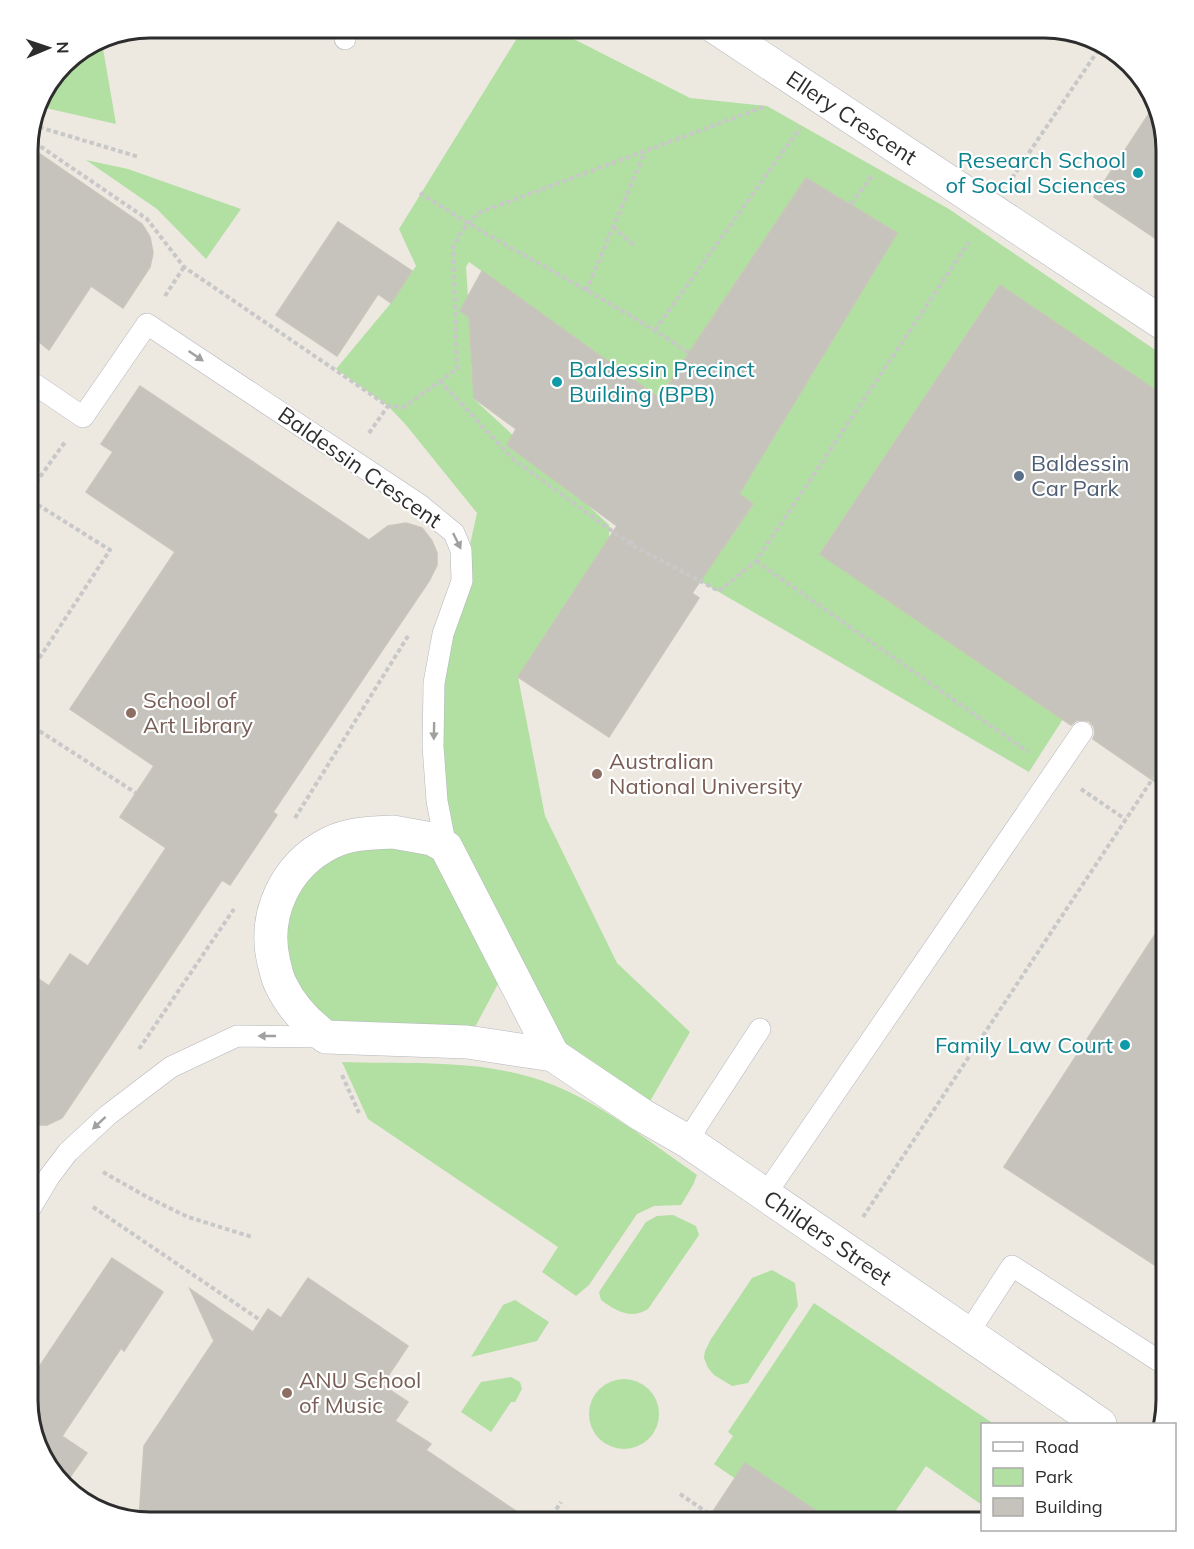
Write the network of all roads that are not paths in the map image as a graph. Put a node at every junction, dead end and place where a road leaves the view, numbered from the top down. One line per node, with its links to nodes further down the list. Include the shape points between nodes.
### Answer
1 (732, 38): 2 (street, Ellery Crescent)
2 (1156, 319)
3 (38, 386): 5 (lane, Baldessin Crescent, one-way to 5, via 83,417 147,324 420,505 454,533 461,550 462,581 443,634 434,683 436,790)
4 (1082, 732): 11 (lane)
5 (446, 848): 7 (street, via 432,839 410,834 364,833 332,842 317,851 291,874 282,888 271,939 280,983 312,1026); 8 (street)
6 (760, 1029): 9 (lane)
7 (326, 1037): 8 (street, via 466,1042); 10 (lane, one-way to 10, via 237,1036 171,1067 108,1114 68,1152)
8 (553, 1055): 9 (street, Childers Street)
9 (687, 1141): 11 (street, Childers Street)
10 (38, 1195)
11 (765, 1195): 12 (street, Childers Street)
12 (967, 1335): 13 (lane, via 1012,1266); 14 (street, Childers Street)
13 (1156, 1359)
14 (1097, 1423)

